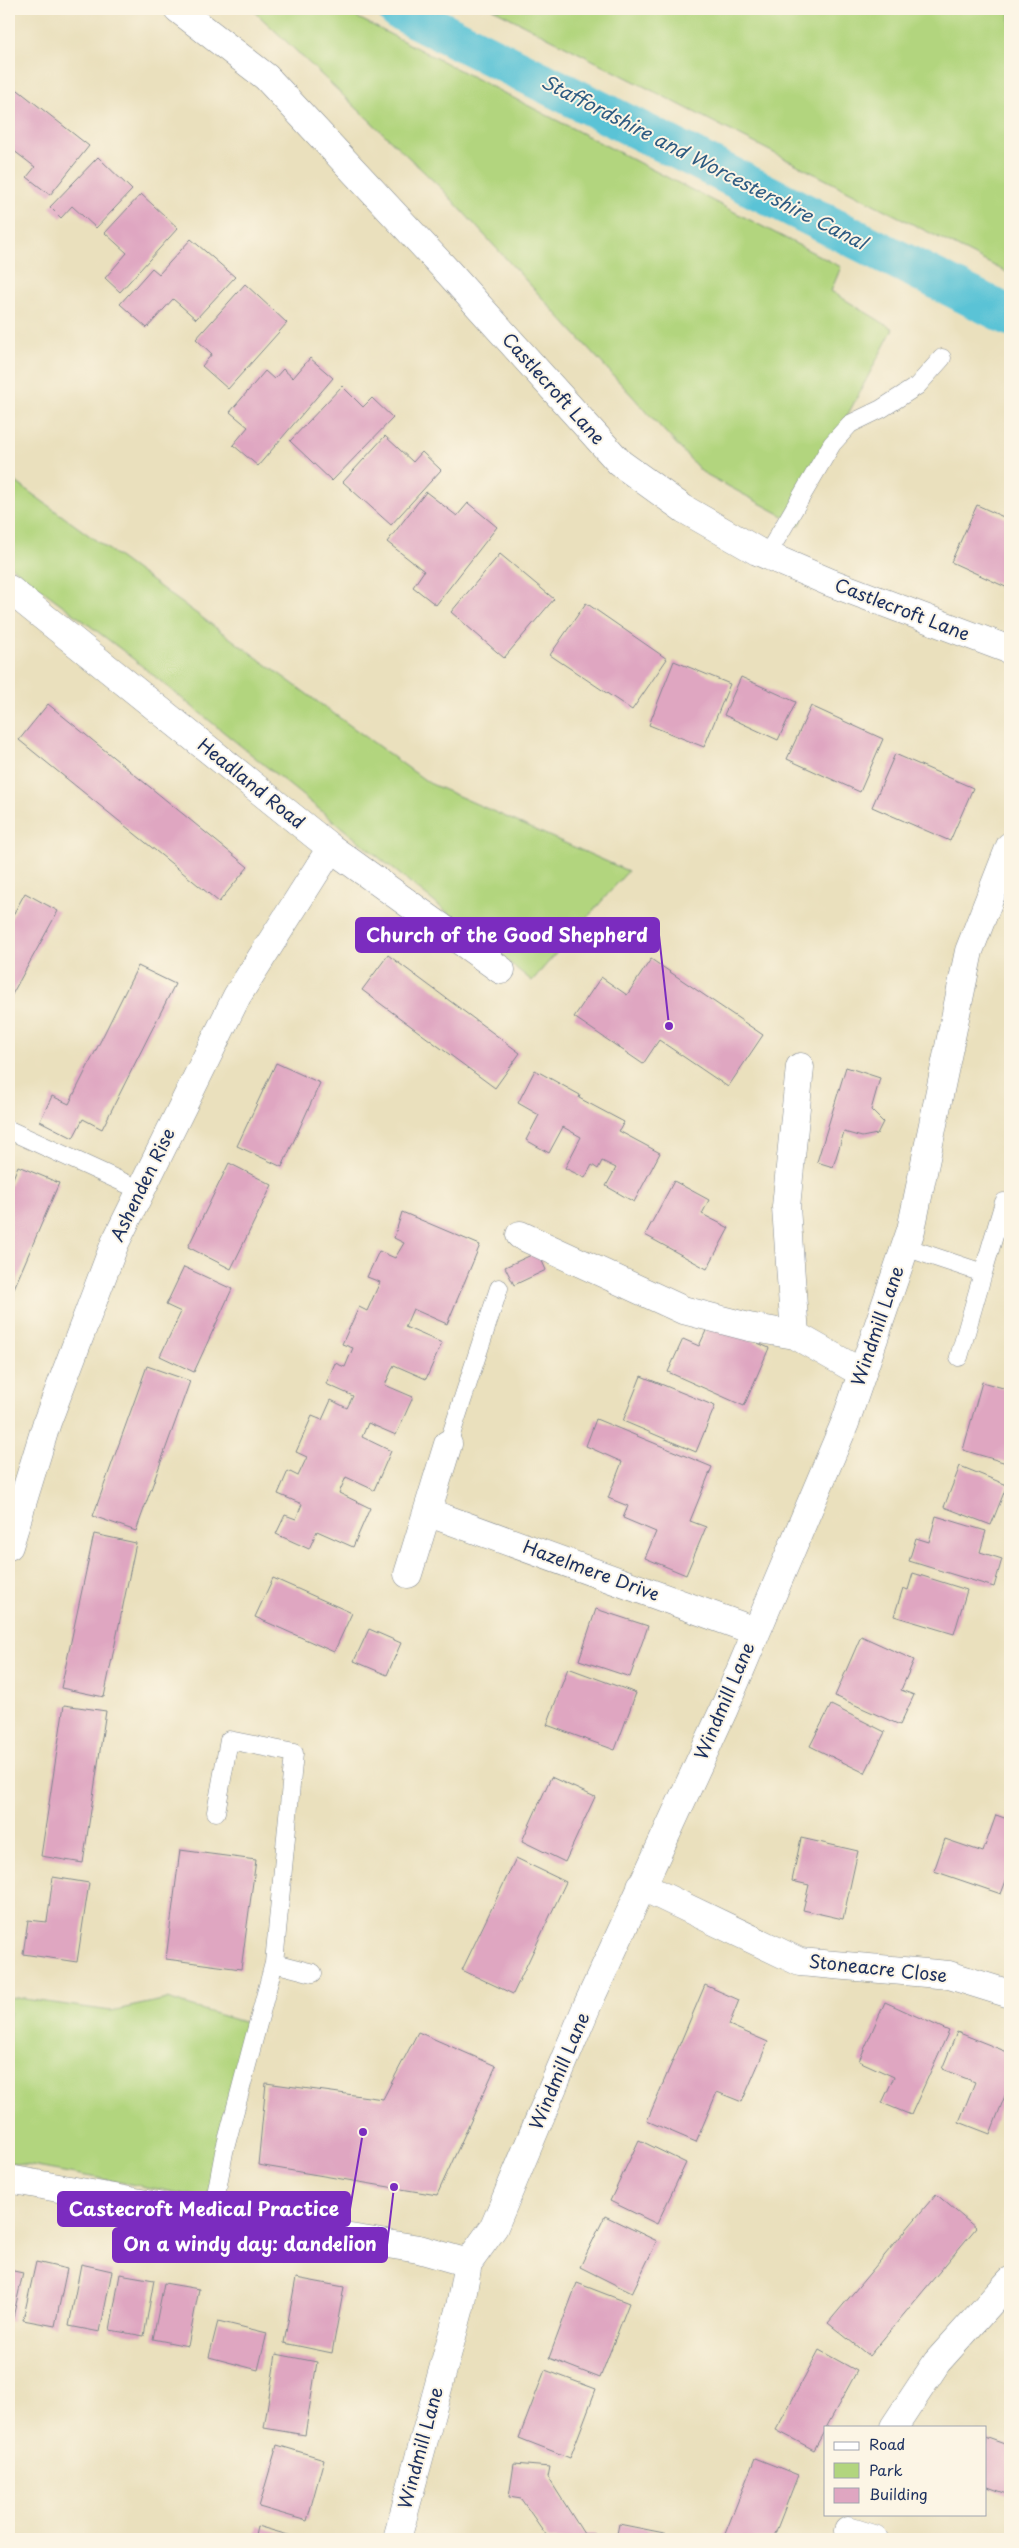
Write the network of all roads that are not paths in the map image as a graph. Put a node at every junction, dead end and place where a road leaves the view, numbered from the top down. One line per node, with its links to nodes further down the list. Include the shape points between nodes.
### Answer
1 (178, 9): 3 (street, Castlecroft Lane, via 266,77 620,463 684,509)
2 (942, 358): 3 (lane, via 917,386 850,424 832,444)
3 (767, 555): 5 (street, Castlecroft Lane, via 829,582)
4 (9, 588): 7 (street, Headland Road)
5 (1010, 650)
6 (1010, 846): 14 (street, Windmill Lane, via 969,951)
7 (331, 848): 8 (street, Headland Road); 11 (street, Ashenden Rise, via 237,996)
8 (501, 970)
9 (800, 1067): 17 (street, via 786,1207)
10 (9, 1130): 11 (lane)
11 (140, 1190): 22 (street, Ashenden Rise, via 115,1243 47,1422)
12 (1004, 1202): 15 (lane)
13 (520, 1235): 17 (street, via 683,1310 749,1327)
14 (905, 1246): 15 (lane); 19 (street, Windmill Lane)
15 (983, 1273): 18 (lane)
16 (499, 1288): 20 (lane)
17 (795, 1334): 19 (street)
18 (959, 1357)
19 (862, 1373): 24 (street, Windmill Lane, via 845,1423)
20 (448, 1444): 21 (street)
21 (428, 1512): 23 (street); 24 (street, Hazelmere Drive)
22 (9, 1546)
23 (408, 1574)
24 (755, 1631): 26 (street, Windmill Lane, via 723,1711)
25 (216, 1812): 27 (lane, via 229,1740 294,1752)
26 (641, 1886): 29 (street, Stoneacre Close, via 800,1962 949,1975); 32 (street, Windmill Lane, via 494,2227)
27 (274, 1963): 28 (lane); 31 (lane, via 224,2152)
28 (313, 1972)
29 (1010, 1994)
30 (9, 2179): 31 (street)
31 (212, 2216): 32 (street, via 420,2250)
32 (468, 2262): 36 (street, Windmill Lane, via 460,2307)
33 (1010, 2281): 34 (street, via 937,2362)
34 (895, 2426)
35 (849, 2528): 37 (street)
36 (397, 2539)
37 (874, 2539)

